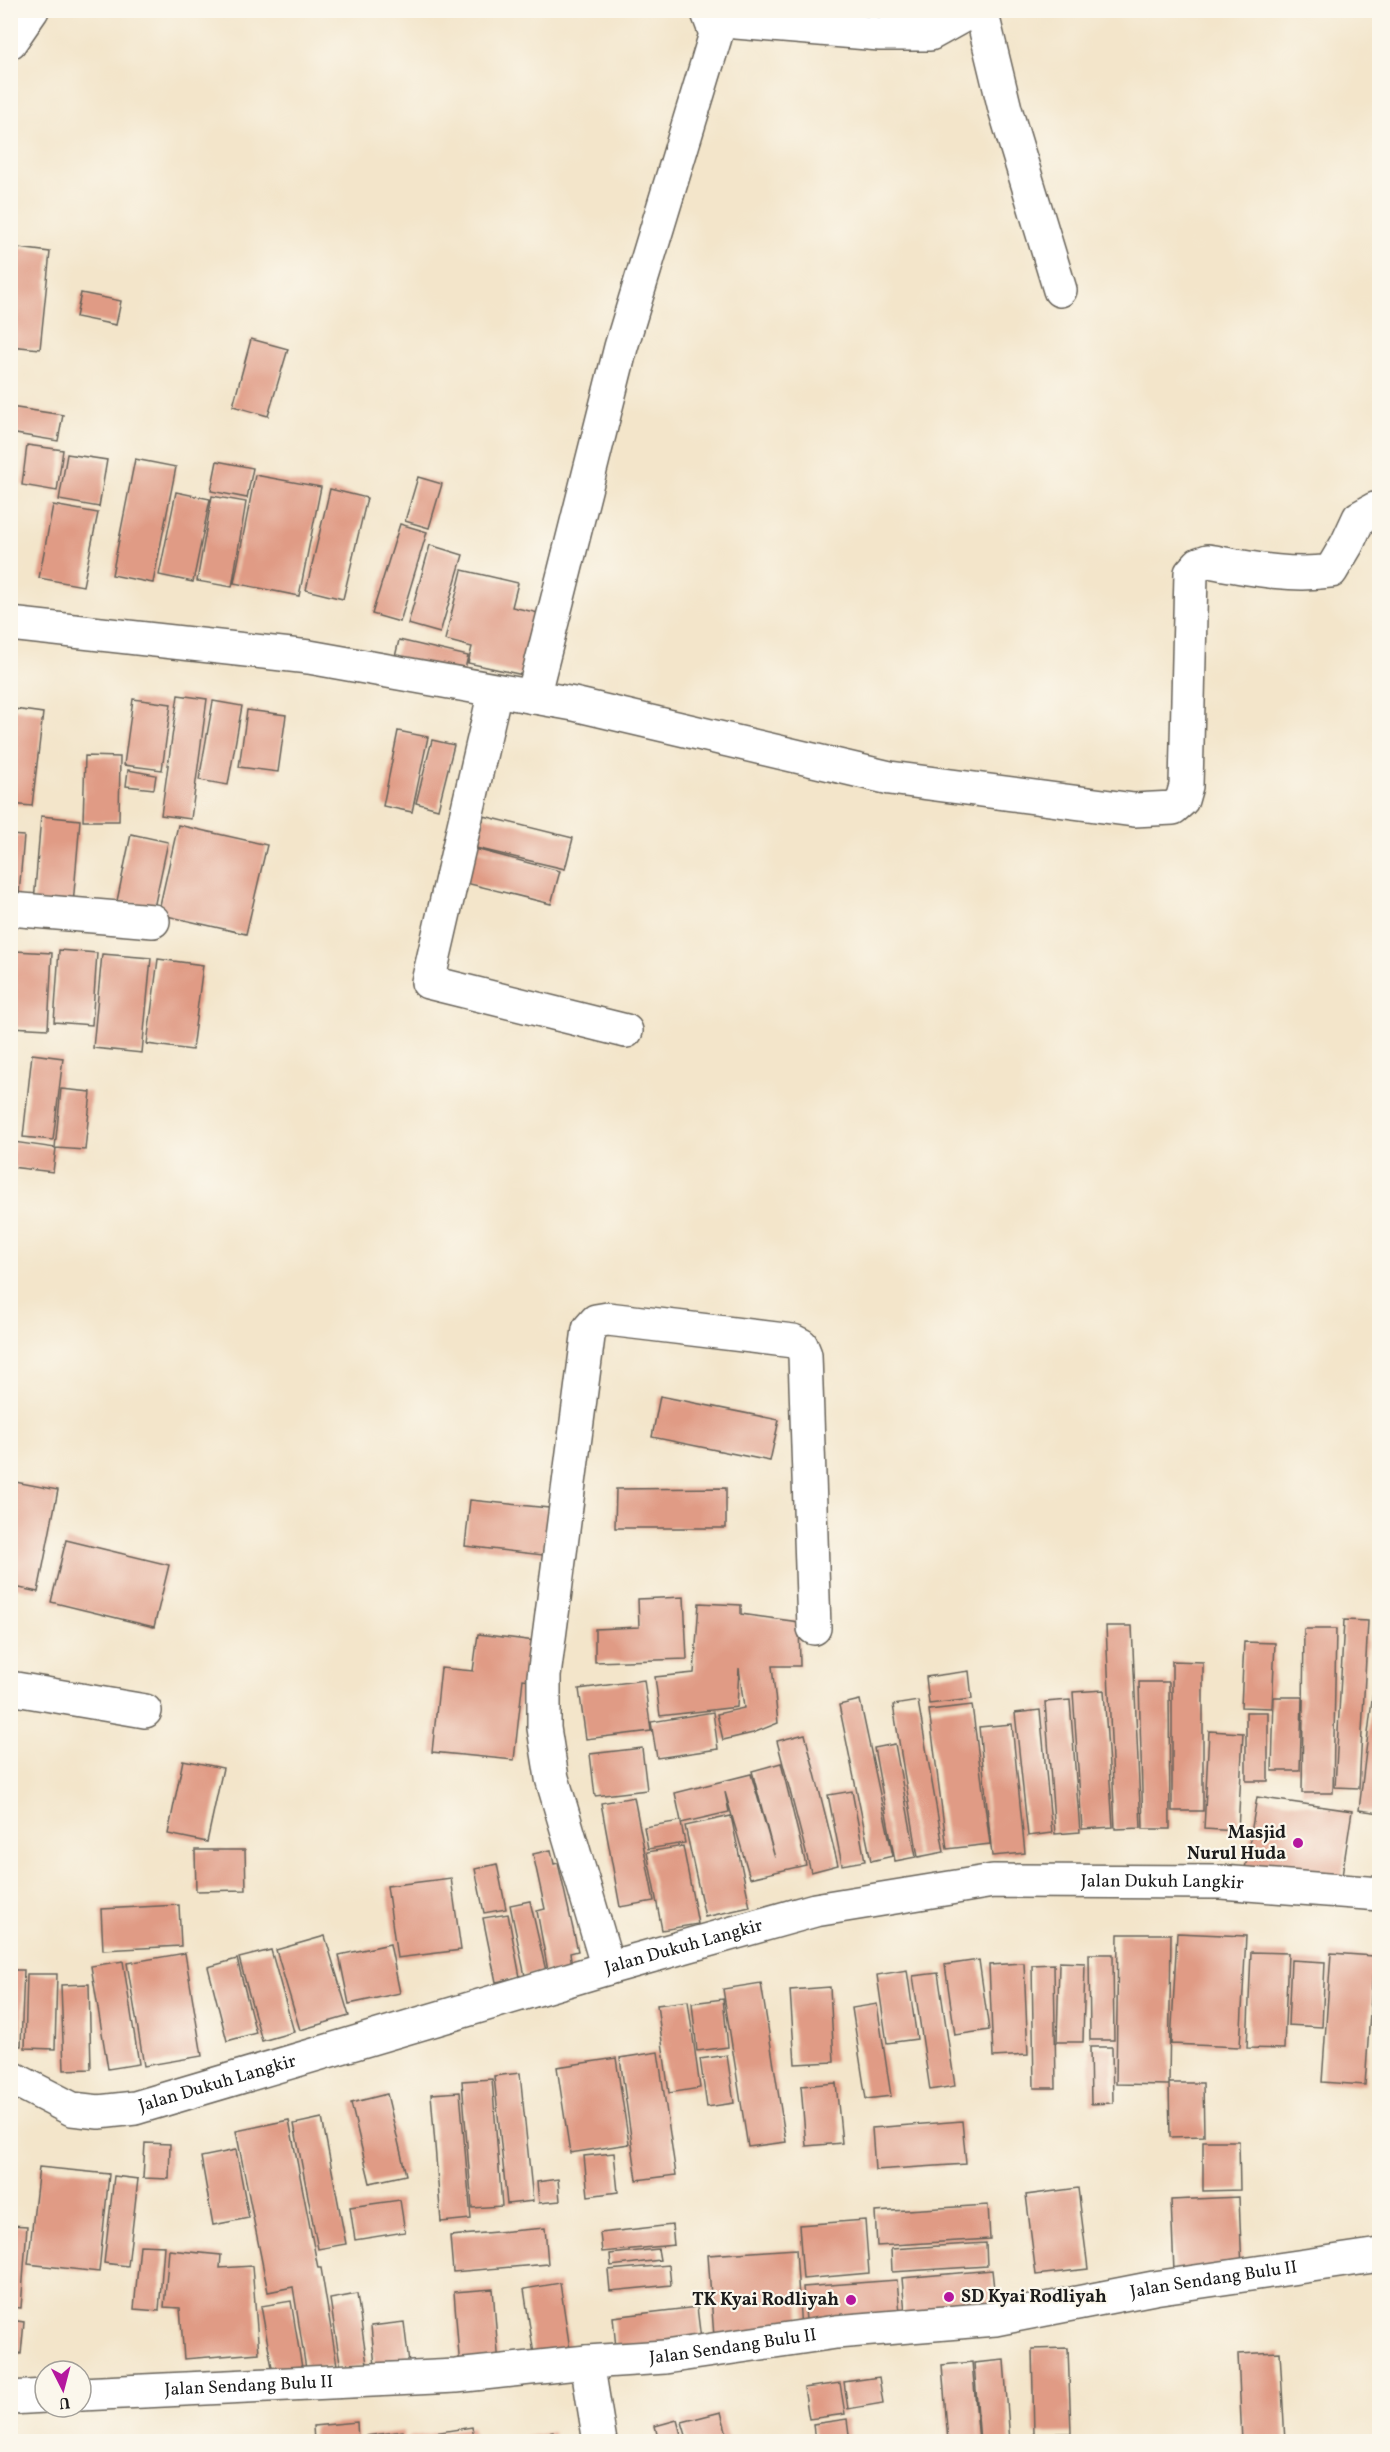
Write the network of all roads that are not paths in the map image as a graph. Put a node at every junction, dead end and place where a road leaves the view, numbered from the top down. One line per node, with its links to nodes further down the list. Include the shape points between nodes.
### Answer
1 (32, 10): 5 (street)
2 (973, 10): 4 (street, via 930,34 880,34)
3 (981, 10): 6 (street, via 1005,109)
4 (709, 15): 10 (street, via 716,34 621,347)
5 (10, 42)
6 (1060, 290)
7 (1380, 509): 10 (street, via 1359,518 1331,571 1273,573 1208,561 1191,573 1186,786 1182,800 1173,808 1134,810 890,778)
8 (10, 624): 9 (street, via 309,657)
9 (495, 691): 10 (street); 13 (street, via 428,982)
10 (533, 697)
11 (10, 909): 12 (street)
12 (153, 921)
13 (626, 1031)
14 (814, 1628): 18 (street, via 805,1355 801,1345 620,1320 597,1321 589,1329 544,1676 544,1728 552,1778)
15 (10, 1688): 16 (street)
16 (145, 1711)
17 (1380, 1894): 18 (street, Jalan Dukuh Langkir, via 1221,1882 993,1881 815,1910)
18 (608, 1968): 19 (street, Jalan Dukuh Langkir, via 135,2108 99,2112 72,2109)
19 (10, 2077)
20 (1380, 2255): 21 (street, Jalan Sendang Bulu II, via 1154,2288 995,2319 836,2332 665,2357)
21 (587, 2362): 22 (street, Jalan Sendang Bulu II, via 456,2376); 25 (street)
22 (93, 2393)
23 (33, 2397): 24 (street)
24 (10, 2398)
25 (600, 2442)

